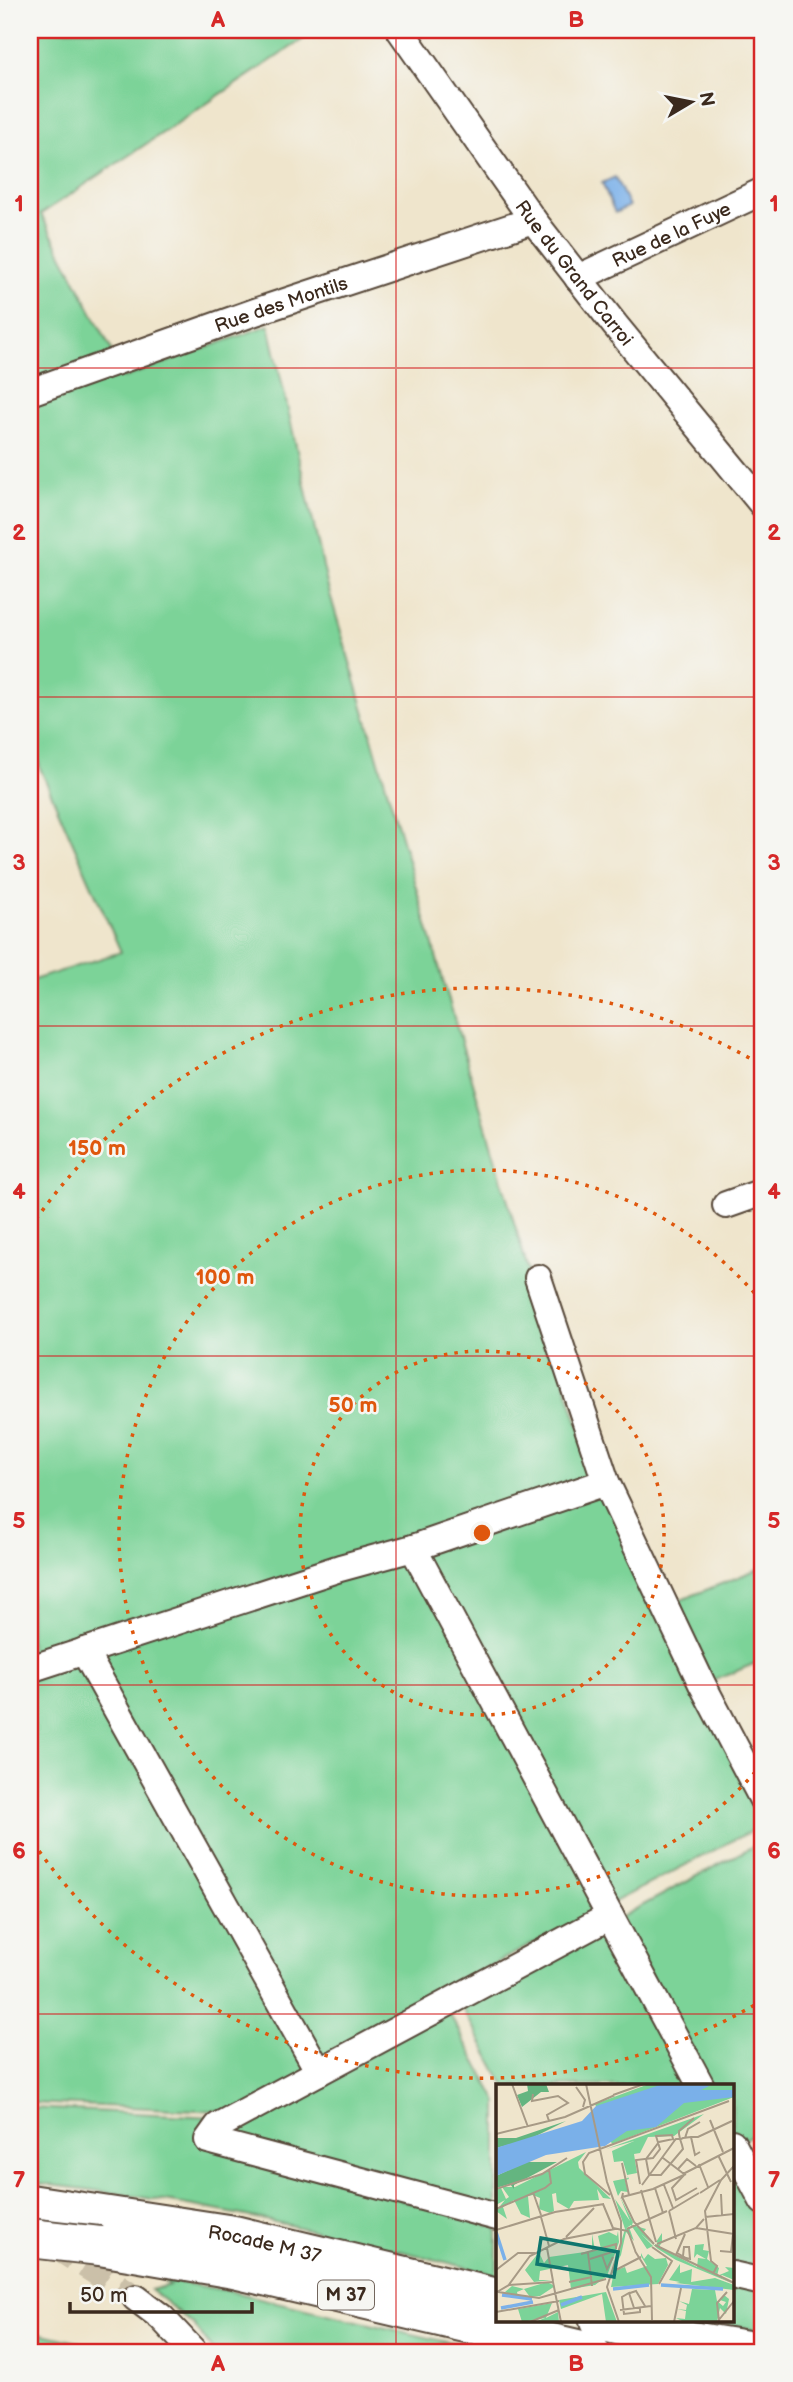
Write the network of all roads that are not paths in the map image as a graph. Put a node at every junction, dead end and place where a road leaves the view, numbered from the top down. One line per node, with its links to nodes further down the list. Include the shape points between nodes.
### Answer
1 (400, 30): 3 (street, Rue du Grand Carroi)
2 (763, 191): 4 (street, Rue de la Fuye)
3 (533, 220): 4 (street, Rue du Grand Carroi); 5 (street, Rue des Montils)
4 (579, 278): 6 (street, Rue du Grand Carroi)
5 (30, 392)
6 (763, 505)
7 (763, 1192): 8 (street)
8 (726, 1205)
9 (538, 1278): 10 (street)
10 (606, 1482): 11 (street); 14 (street)
11 (413, 1548): 12 (street); 15 (street)
12 (85, 1651): 13 (street); 16 (street)
13 (30, 1669)
14 (763, 1800)
15 (610, 1916): 16 (street); 17 (street)
16 (319, 2072): 21 (street, via 218,2126 208,2140)
17 (700, 2084)
18 (734, 2153): 19 (street)
19 (763, 2201)
20 (31, 2215): 25 (highway, Rocade M 37 / M 37, via 234,2235); 28 (highway, Rocade M 37 / M 37, bridge, via 100,2246 234,2269)
21 (496, 2217)
22 (734, 2275): 23 (street)
23 (763, 2282)
24 (136, 2298): 27 (street)
25 (496, 2298)
26 (603, 2322): 29 (highway)
27 (194, 2352)
28 (590, 2352)
29 (760, 2352)

